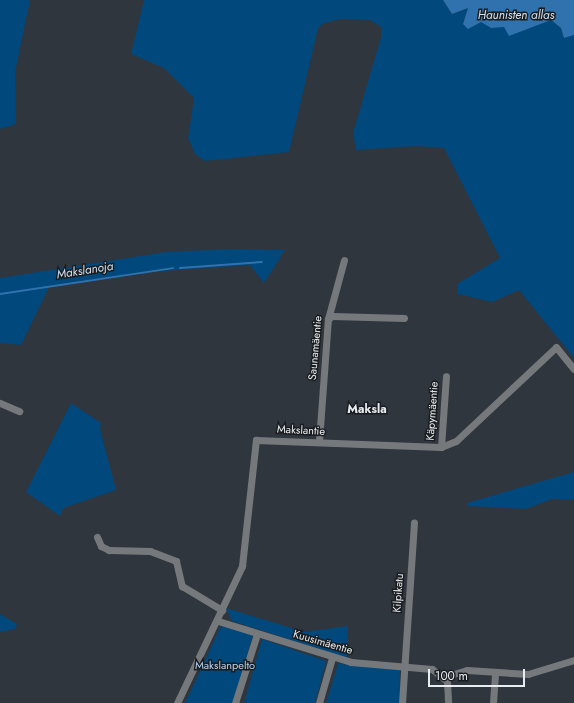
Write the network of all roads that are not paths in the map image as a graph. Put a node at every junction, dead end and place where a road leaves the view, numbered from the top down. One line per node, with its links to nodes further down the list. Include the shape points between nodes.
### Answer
1 (344, 260): 3 (street, Saunamäentie)
2 (404, 318): 3 (street, via 332,316)
3 (328, 319): 8 (street, Saunamäentie)
4 (574, 369): 9 (street, Makslantie, via 556,347 456,441)
5 (446, 376): 9 (street, Käpymäentie)
6 (0, 403): 7 (street)
7 (19, 411)
8 (319, 441): 9 (street, Makslantie); 12 (street, Makslantie, via 256,440 242,566)
9 (441, 447)
10 (414, 522): 17 (street, Kilpikatu)
11 (97, 538): 12 (street, via 101,546 109,550 150,551 176,561 182,586)
12 (222, 610): 13 (street, Makslantie)
13 (218, 621): 14 (street, Kuusimäentie); 20 (street, Makslantie)
14 (257, 634): 15 (street, Kuusimäentie); 21 (street)
15 (332, 658): 17 (street, Kuusimäentie); 22 (street)
16 (574, 660): 18 (street, via 528,674)
17 (404, 666): 19 (street, Kuusimäentie, via 432,669); 23 (street, Kilpikatu)
18 (495, 672): 19 (street, via 467,670); 25 (street)
19 (444, 677): 24 (street)
20 (177, 703)
21 (235, 703)
22 (319, 703)
23 (402, 703)
24 (448, 703)
25 (493, 703)

